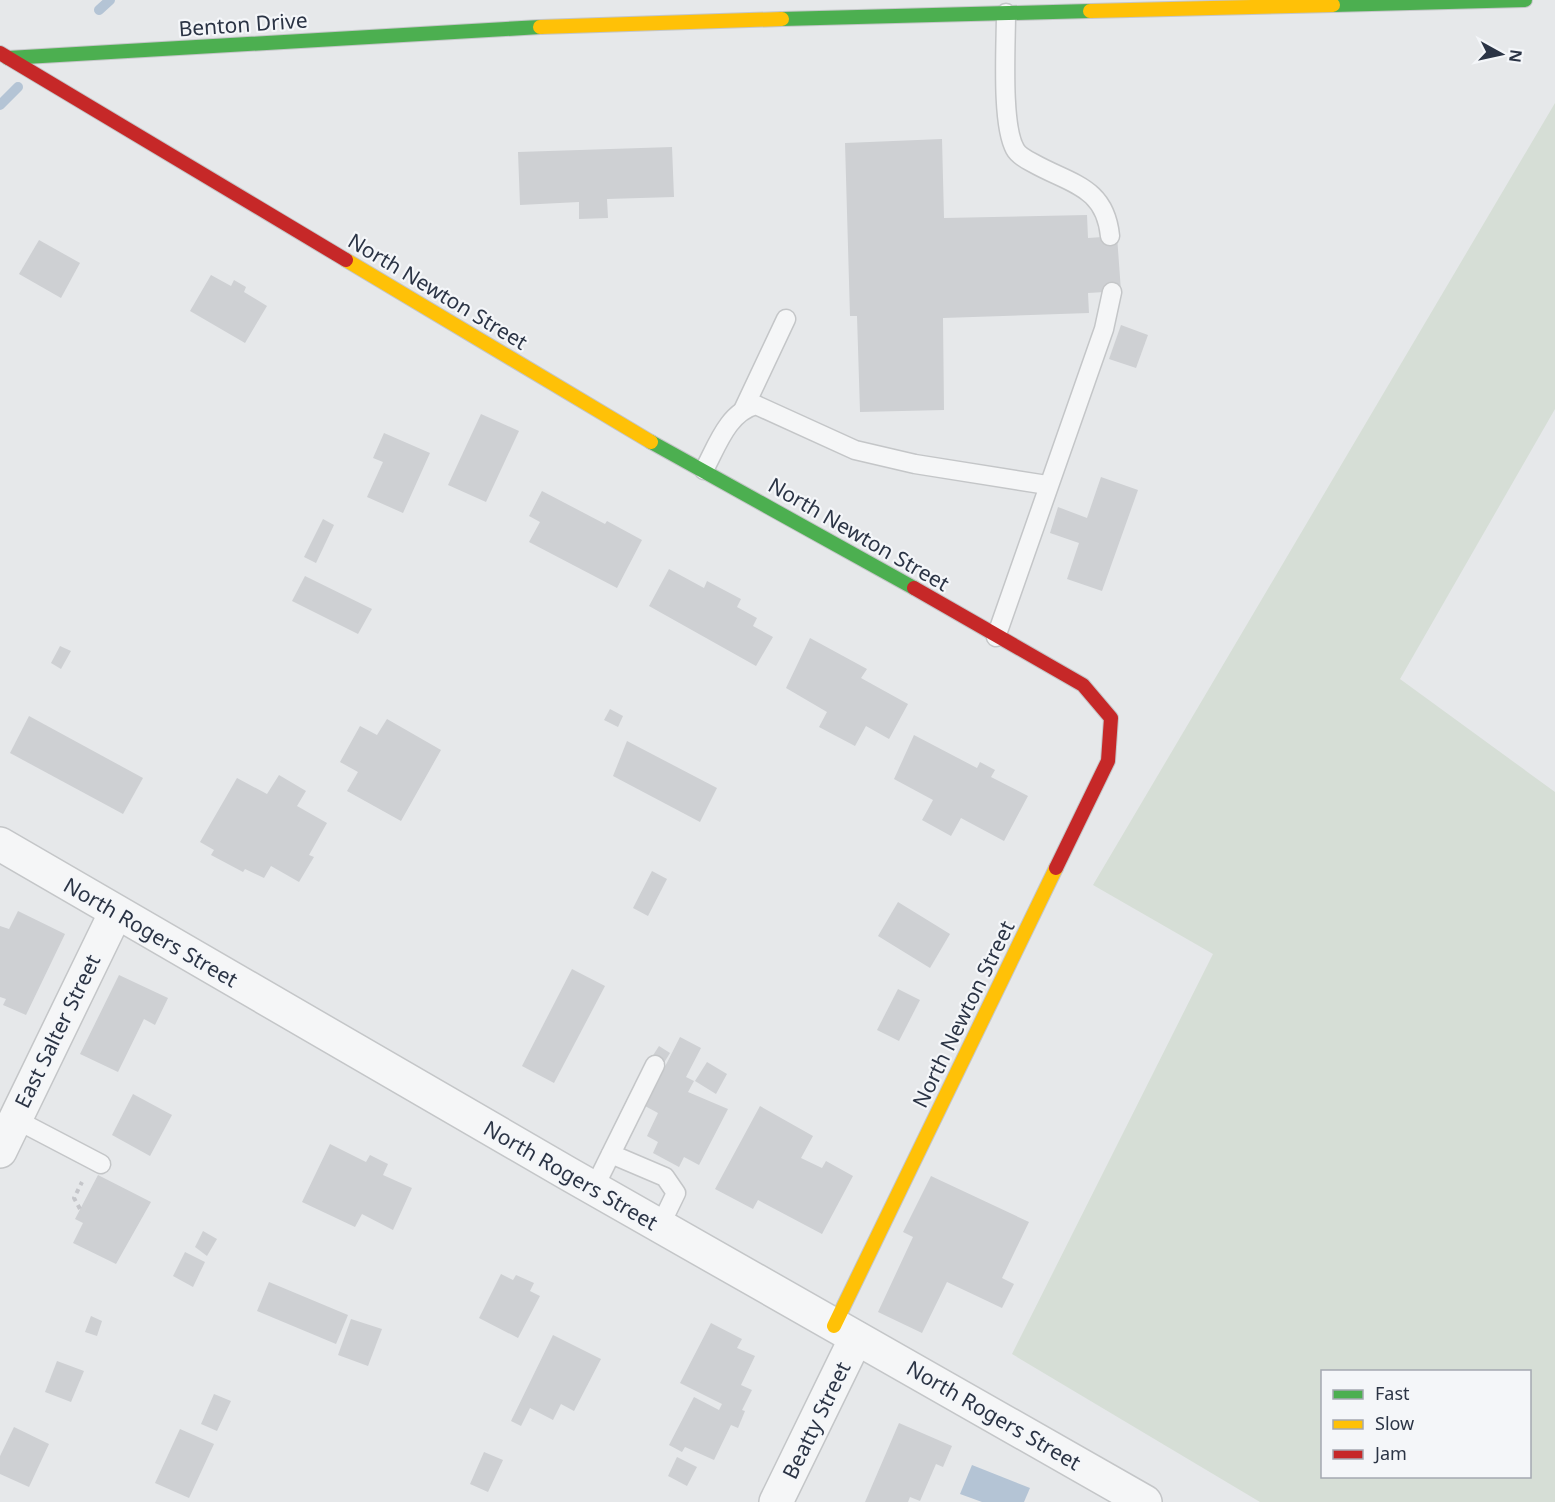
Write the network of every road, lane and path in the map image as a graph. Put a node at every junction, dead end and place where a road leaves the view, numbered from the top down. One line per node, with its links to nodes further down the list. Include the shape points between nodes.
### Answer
1 (1526, 0): 2 (street, Benton Drive)
2 (1100, 6): 3 (street, Benton Drive)
3 (1006, 13): 4 (street, Benton Drive, via 541,27); 5 (lane, via 1007,111 1016,152 1091,193 1106,213)
4 (4, 56): 9 (street, North Newton Street)
5 (1110, 236)
6 (1112, 292): 10 (lane, via 1104,329)
7 (786, 319): 8 (lane)
8 (744, 408): 9 (lane, via 733,419); 10 (lane, via 756,405 855,450 915,464)
9 (704, 470): 11 (street, North Newton Street)
10 (1047, 485): 11 (lane)
11 (996, 637): 21 (street, North Newton Street, via 1083,685 1111,718 1108,762)
12 (0, 844): 13 (street, North Rogers Street)
13 (116, 912): 15 (street, East Salter Street); 19 (street, North Rogers Street)
14 (655, 1065): 17 (lane)
15 (15, 1119): 16 (street, East Salter Street); 18 (lane)
16 (0, 1151)
17 (611, 1154): 19 (lane); 20 (lane, via 665,1177 676,1192)
18 (101, 1164)
19 (594, 1188): 20 (street, North Rogers Street)
20 (660, 1226): 21 (street, North Rogers Street)
21 (845, 1332): 22 (street, Beatty Street); 23 (street, North Rogers Street)
22 (776, 1502)
23 (1145, 1502)

